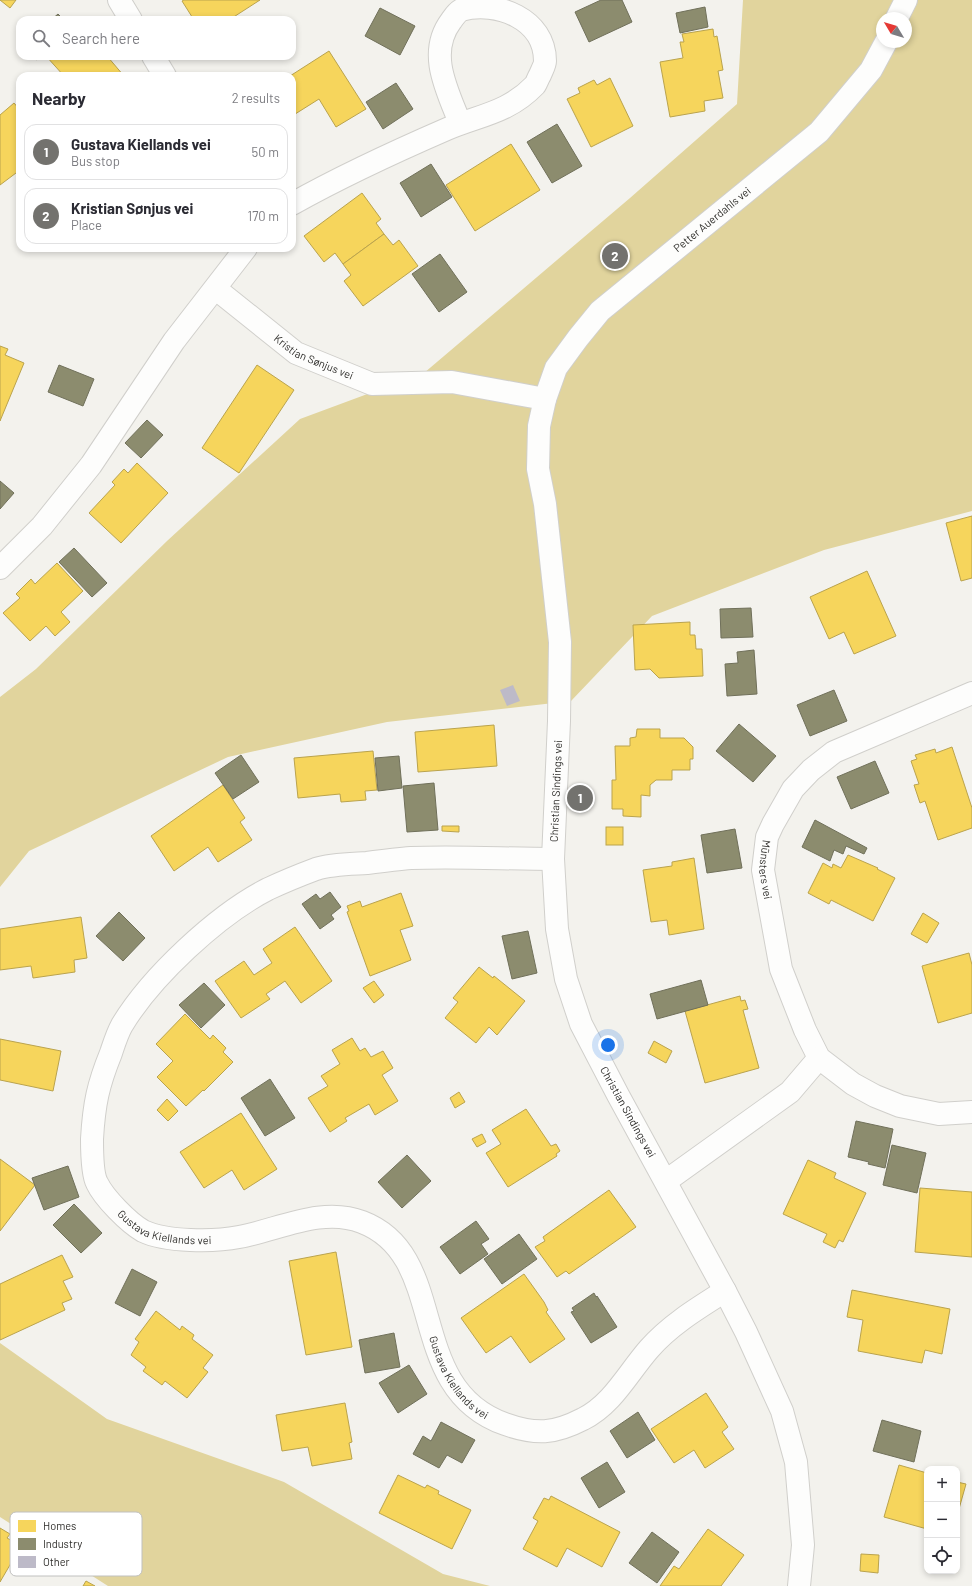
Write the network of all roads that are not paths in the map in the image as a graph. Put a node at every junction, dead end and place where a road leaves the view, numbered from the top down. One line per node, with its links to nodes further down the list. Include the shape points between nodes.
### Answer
1 (119, 0): 4 (street)
2 (906, 0): 3 (street)
3 (900, 12)
4 (129, 16)
5 (883, 48): 12 (street, Petter Auerdahls vei, via 871,70 818,132 600,312 556,368)
6 (155, 60): 7 (street)
7 (163, 72)
8 (460, 123): 8 (street, via 484,117 519,100 536,84 545,62 542,44 532,24 517,9 495,1 470,3 458,12 446,28 438,50 440,69); 9 (street, via 378,159)
9 (296, 202)
10 (243, 252): 11 (street)
11 (216, 288): 12 (street, Kristian Sønjus vei, via 296,353 372,384 452,382); 13 (street, via 174,341 90,465 42,526)
12 (545, 399): 15 (street, Christian Sindings vei, via 539,426 538,469 560,642)
13 (0, 568)
14 (972, 693): 16 (street, Münsters vei, via 834,752 811,770 793,789 767,837 763,870 782,970 805,1030)
15 (553, 859): 18 (street, Christian Sindings vei, via 557,929 566,979 581,1024); 19 (street, Gustava Kiellands vei, via 412,858 320,867 266,890 227,915 184,952 152,985 121,1027 102,1076 94,1106 92,1148 96,1182 120,1213 144,1231 180,1240 236,1238 303,1220 340,1216 364,1222 386,1236 401,1250 417,1283 434,1345 451,1382 468,1403 494,1420 525,1431 554,1431 596,1413 655,1343 681,1318)
16 (819, 1058): 17 (street, Münsters vei, via 853,1084 900,1106 938,1114); 18 (street, via 790,1092)
17 (972, 1112)
18 (666, 1182): 19 (street, Christian Sindings vei)
19 (725, 1291): 20 (street, Christian Sindings vei, via 782,1411 796,1462 803,1545)
20 (799, 1586)

